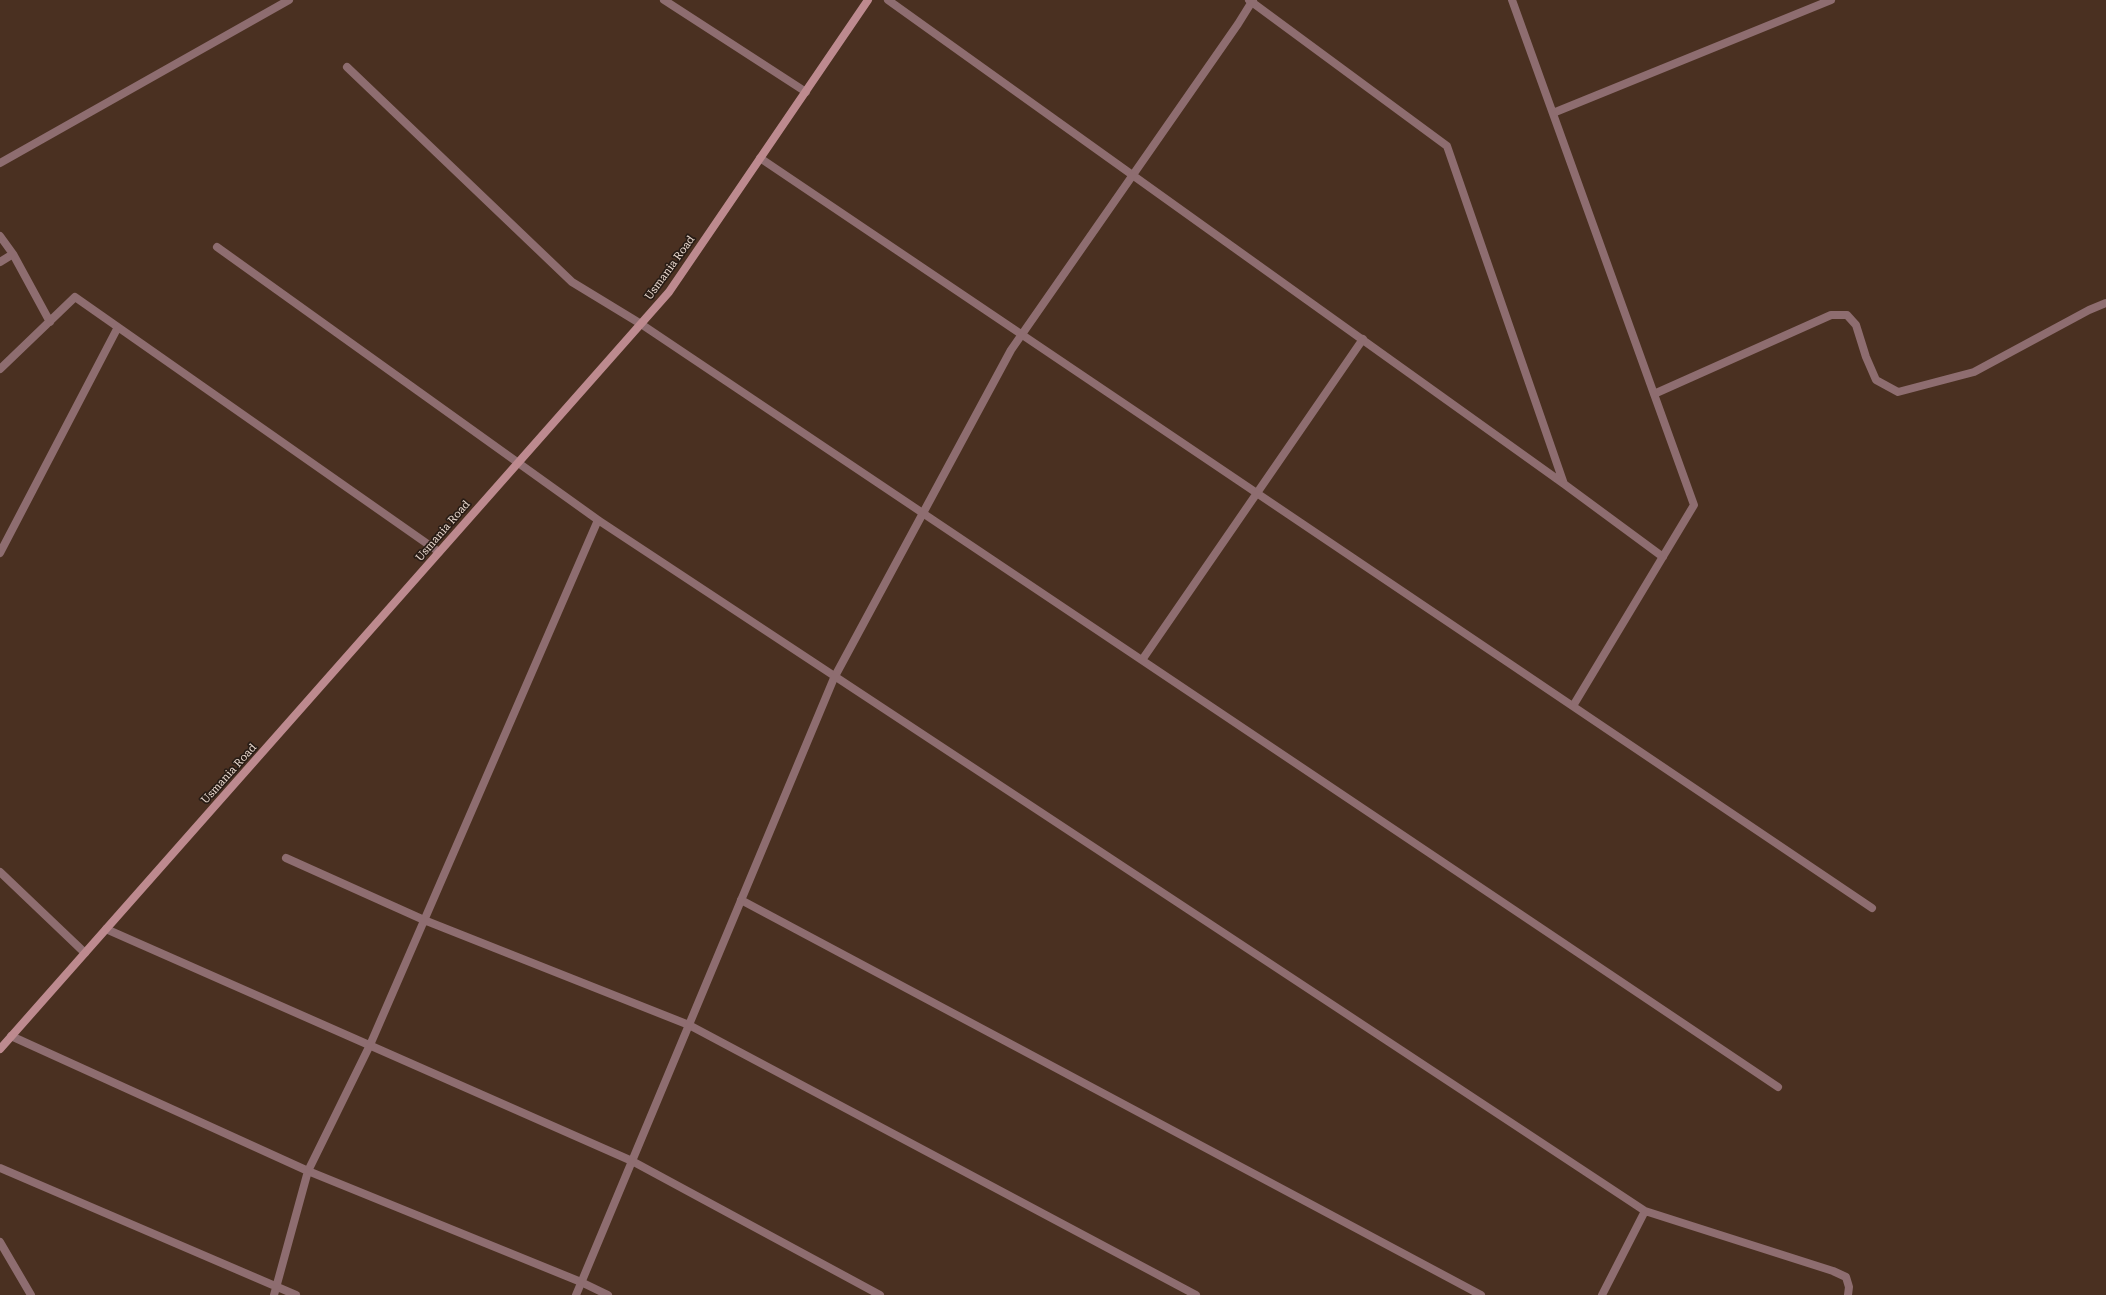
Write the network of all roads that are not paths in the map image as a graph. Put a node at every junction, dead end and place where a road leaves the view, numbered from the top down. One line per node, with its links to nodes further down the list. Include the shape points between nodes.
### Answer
1 (289, 0): 12 (street)
2 (664, 0): 9 (street)
3 (868, 0): 9 (main road, Usmania Road)
4 (888, 0): 13 (street)
5 (1831, 0): 10 (street)
6 (1251, 1): 13 (street); 27 (street, via 1447,146)
7 (1514, 1): 10 (street)
8 (347, 67): 20 (street, via 572,282)
9 (806, 92): 11 (main road, Usmania Road)
10 (1553, 113): 25 (street)
11 (760, 158): 20 (main road, Usmania Road, via 669,292); 22 (street)
12 (0, 164)
13 (1133, 175): 22 (street); 23 (street)
14 (0, 236): 16 (street)
15 (217, 247): 26 (street)
16 (13, 254): 17 (street); 19 (street)
17 (0, 262)
18 (2106, 303): 25 (street, via 1974,372 1898,392 1876,380 1856,325 1847,315 1831,315)
19 (50, 322): 21 (street, via 75,297); 24 (street)
20 (641, 324): 26 (main road, Usmania Road); 29 (street)
21 (118, 327): 31 (street); 32 (street)
22 (1022, 335): 28 (street); 29 (street, via 1011,350)
23 (1363, 340): 27 (street); 28 (street)
24 (0, 369)
25 (1654, 394): 33 (street, via 1694,505)
26 (518, 464): 30 (street); 31 (main road, Usmania Road)
27 (1564, 484): 33 (street)
28 (1257, 493): 34 (street); 36 (street)
29 (923, 514): 34 (street); 35 (street)
30 (598, 520): 35 (street); 41 (street)
31 (439, 552): 42 (main road, Usmania Road)
32 (0, 553)
33 (1663, 557): 36 (street)
34 (1142, 660): 48 (street)
35 (834, 678): 39 (street); 52 (street)
36 (1573, 706): 40 (street)
37 (286, 858): 41 (street)
38 (0, 872): 43 (street)
39 (741, 900): 44 (street); 63 (street)
40 (1872, 908)
41 (424, 920): 44 (street); 46 (street)
42 (106, 929): 43 (main road, Usmania Road); 46 (street)
43 (84, 953): 45 (main road, Usmania Road)
44 (689, 1025): 49 (street); 62 (street)
45 (12, 1036): 47 (main road, Usmania Road); 51 (street)
46 (370, 1045): 49 (street); 51 (street)
47 (0, 1049)
48 (1778, 1087)
49 (632, 1161): 54 (street); 61 (street)
50 (0, 1168): 55 (street)
51 (308, 1171): 54 (street); 55 (street)
52 (1645, 1211): 64 (street); 65 (street, via 1833,1271 1846,1277)
53 (0, 1242): 56 (street)
54 (582, 1282): 59 (street); 60 (street)
55 (277, 1287): 57 (street); 58 (street)
56 (31, 1295)
57 (274, 1295)
58 (296, 1295)
59 (576, 1295)
60 (608, 1295)
61 (880, 1295)
62 (1196, 1295)
63 (1481, 1295)
64 (1602, 1295)
65 (1848, 1295)

